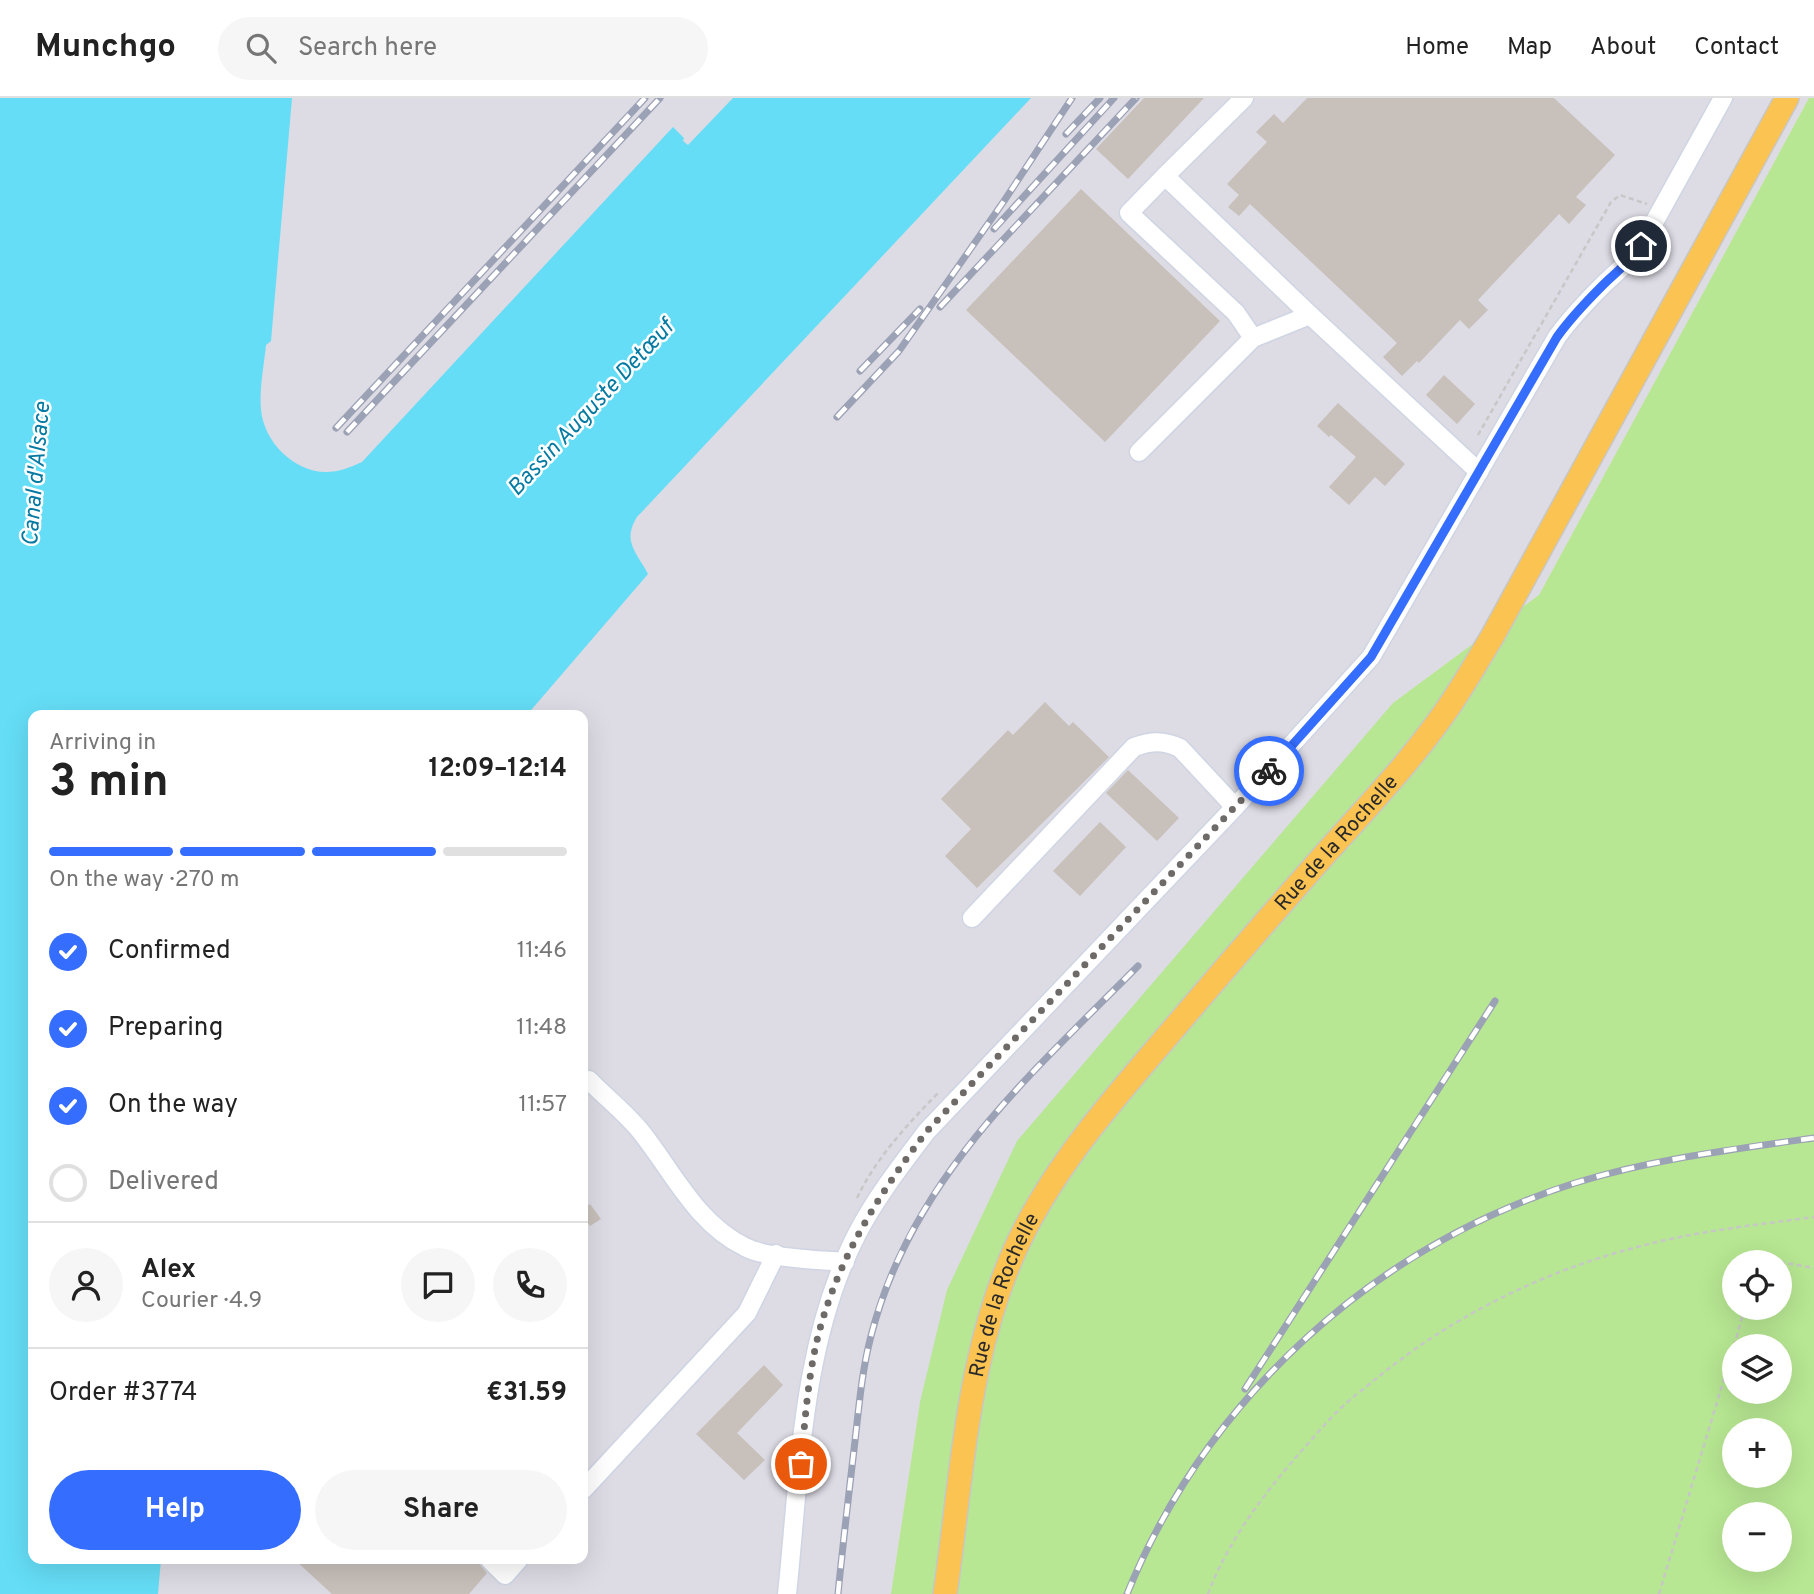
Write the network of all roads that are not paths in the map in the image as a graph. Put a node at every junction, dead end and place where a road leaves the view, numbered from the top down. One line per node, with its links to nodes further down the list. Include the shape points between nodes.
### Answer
1 (1244, 98): 4 (street)
2 (1723, 98): 8 (street, via 1641,246 1557,337)
3 (1787, 98): 18 (main road, Rue de la Rochelle, via 1492,637 1450,705 1402,768 1103,1112 1060,1170 1024,1231 1003,1281 975,1382)
4 (1165, 176): 5 (street); 6 (street, via 1129,213 1236,313)
5 (1310, 315): 6 (street); 8 (street)
6 (1253, 338): 7 (street)
7 (1139, 452)
8 (1479, 472): 9 (street, via 1371,657)
9 (1235, 807): 10 (street, via 1180,748 1155,741 1134,747); 13 (street, via 927,1131 890,1180)
10 (972, 918)
11 (589, 1080): 12 (street, via 644,1135 685,1195 714,1225 746,1248)
12 (776, 1254): 13 (street); 14 (street, via 747,1313)
13 (845, 1262): 17 (street, via 819,1334 809,1386)
14 (588, 1485)
15 (494, 1564): 16 (street, via 505,1575)
16 (515, 1564)
17 (787, 1594)
18 (945, 1594)

